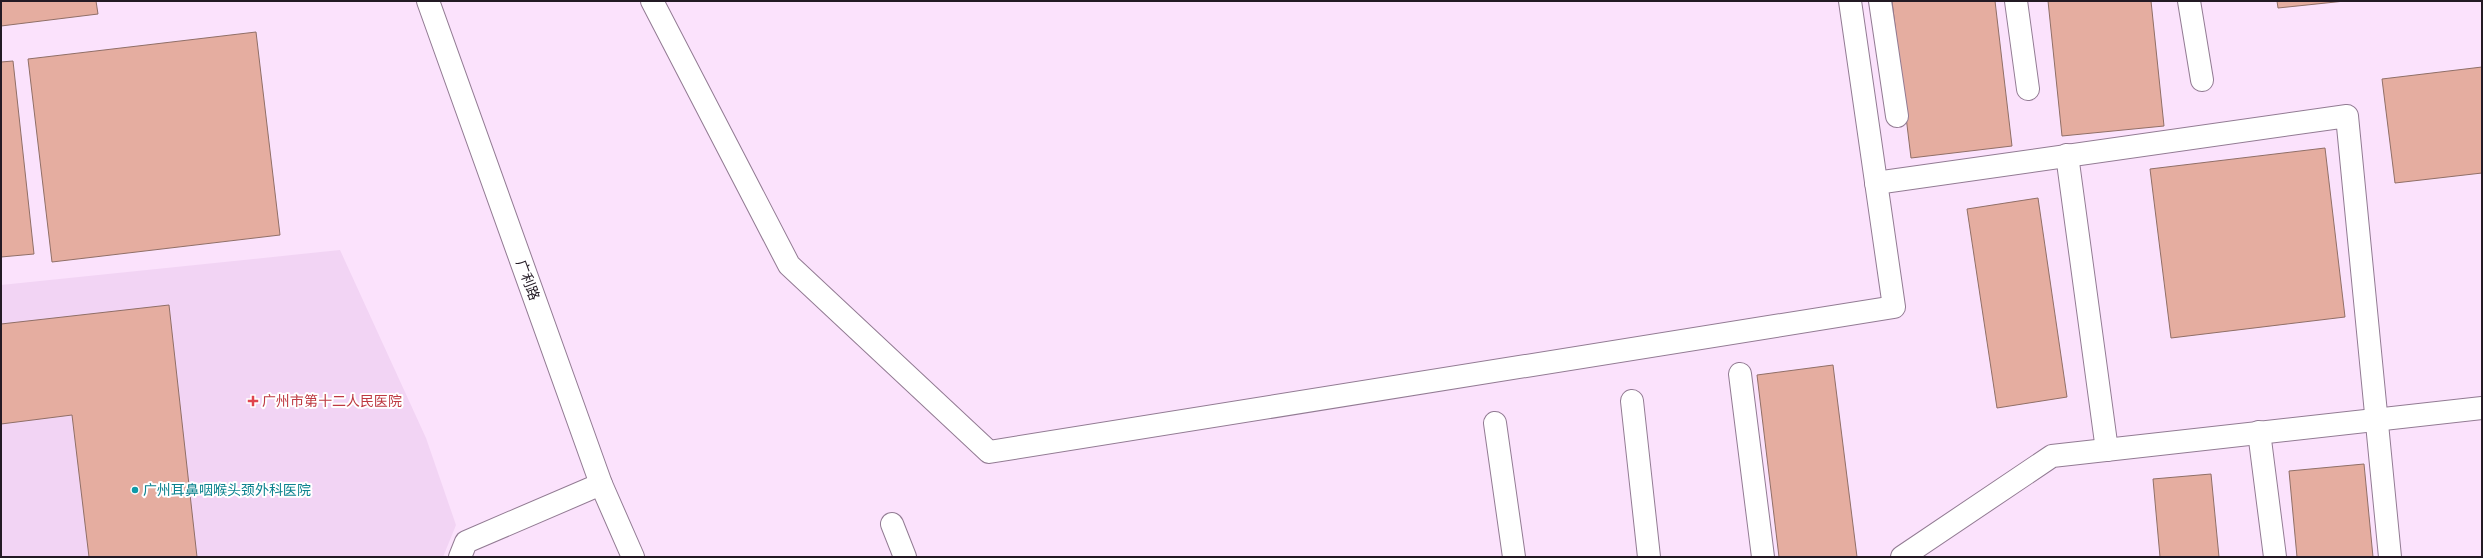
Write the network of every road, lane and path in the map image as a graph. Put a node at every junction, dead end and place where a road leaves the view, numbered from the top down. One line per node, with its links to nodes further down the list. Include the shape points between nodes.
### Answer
1 (428, 1): 18 (street, 广利路)
2 (652, 1): 11 (street, via 789,264 989,452 1894,307)
3 (1850, 1): 11 (street)
4 (1880, 1): 9 (street)
5 (2016, 1): 8 (street)
6 (2189, 1): 7 (street)
7 (2202, 80)
8 (2028, 89)
9 (1897, 116)
10 (2067, 155): 11 (street); 17 (street); 29 (street, via 2346,116)
11 (1876, 183)
12 (1740, 374): 26 (street)
13 (1632, 401): 25 (street)
14 (2482, 408): 16 (street)
15 (1495, 423): 24 (street)
16 (2258, 432): 17 (street); 28 (street)
17 (2107, 450): 20 (street, via 2052,456)
18 (601, 484): 21 (street, via 466,542); 22 (street, 广利路)
19 (892, 524): 23 (street)
20 (1926, 550): 27 (street)
21 (460, 557)
22 (633, 557)
23 (905, 557)
24 (1514, 557)
25 (1649, 557)
26 (1763, 557)
27 (1902, 557)
28 (2275, 557)
29 (2390, 557)

